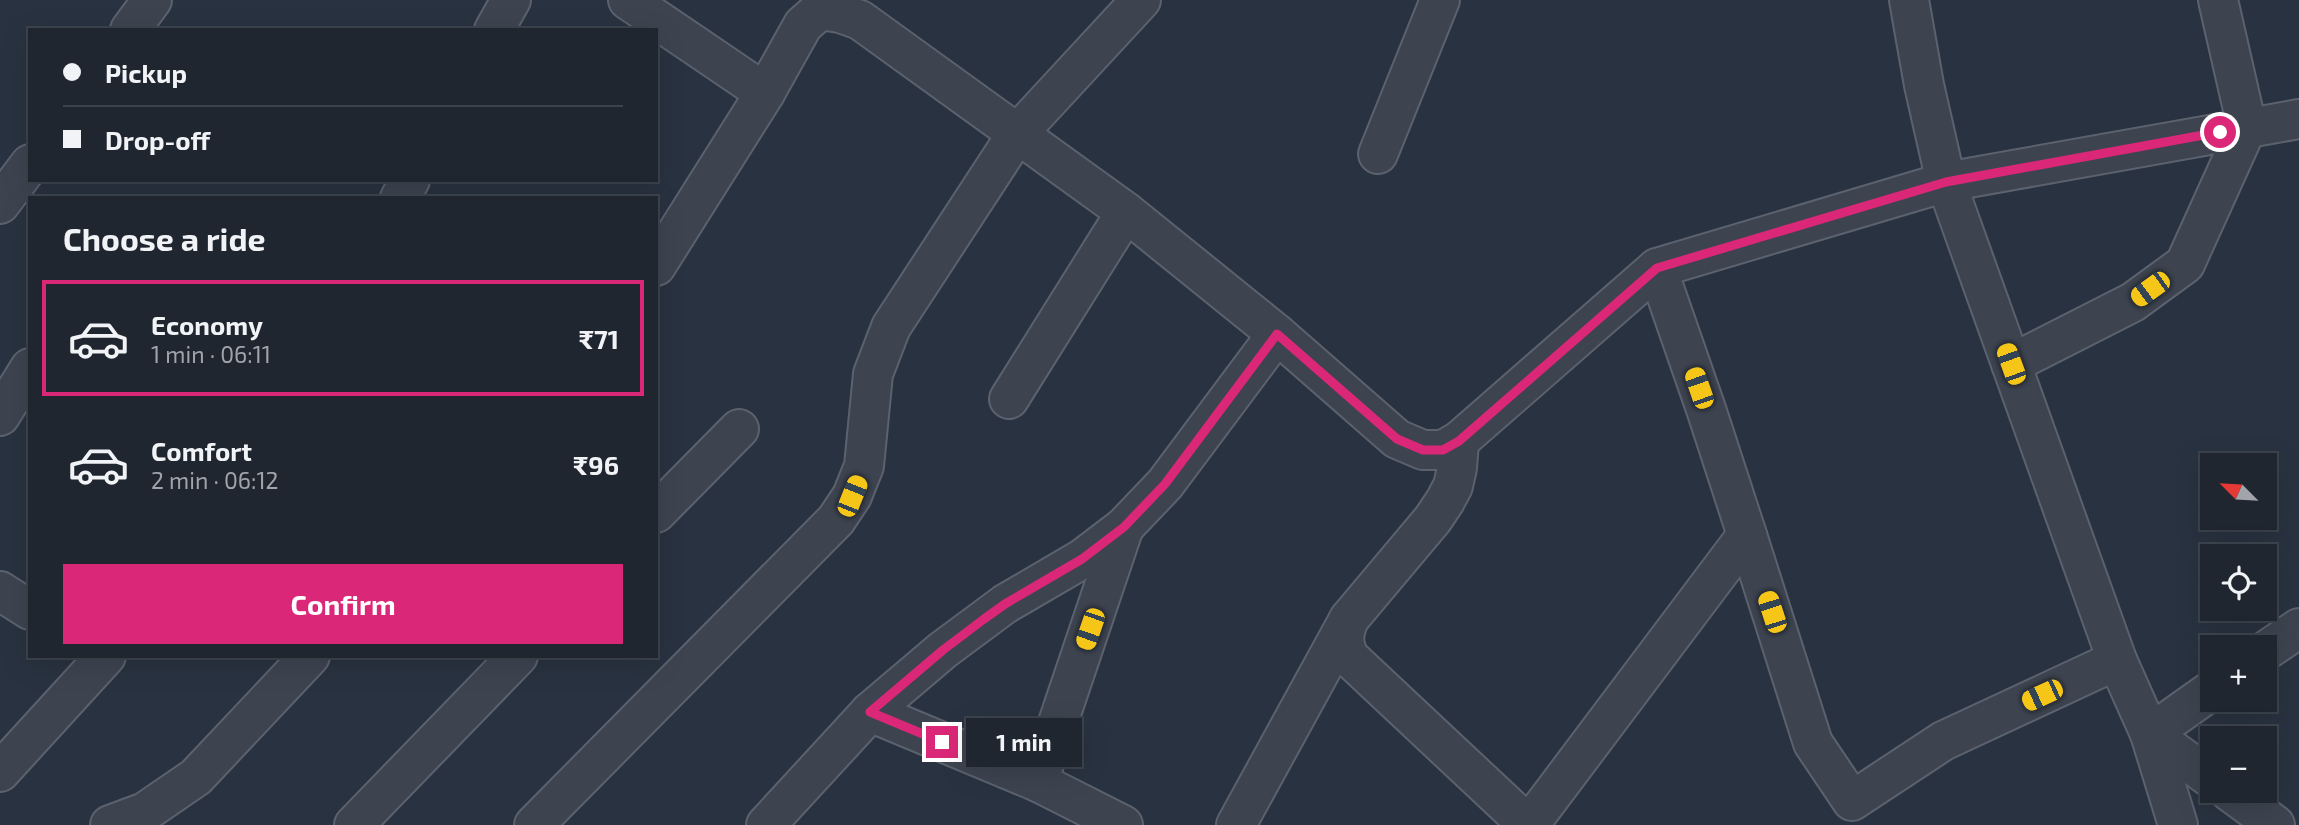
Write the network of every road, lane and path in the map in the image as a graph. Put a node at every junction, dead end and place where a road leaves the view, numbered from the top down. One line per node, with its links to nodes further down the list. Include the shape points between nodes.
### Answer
1 (510, 0): 7 (street)
2 (628, 0): 8 (street)
3 (1142, 0): 11 (street)
4 (1440, 0): 12 (street)
5 (1909, 0): 14 (street)
6 (2218, 0): 10 (street)
7 (495, 28)
8 (765, 93): 11 (street, via 803,25 820,10 840,13 860,20); 17 (street)
9 (2299, 119): 10 (street)
10 (2247, 127): 14 (street); 20 (street, via 2185,264 2133,302)
11 (1017, 134): 16 (street); 49 (street, via 891,327 873,374 864,466 836,520)
12 (1378, 154)
13 (28, 167): 15 (street)
14 (1946, 182): 18 (street); 20 (street)
15 (0, 204)
16 (1126, 212): 19 (street); 22 (street)
17 (658, 263)
18 (1657, 268): 25 (street); 28 (street)
19 (1277, 334): 25 (street, via 1397,439 1423,450 1443,450); 27 (street, via 1165,484)
20 (2011, 364): 37 (street)
21 (28, 371): 23 (street)
22 (1009, 399)
23 (0, 416)
24 (738, 429): 26 (street)
25 (1459, 441): 31 (street, via 1453,486 1445,502)
26 (658, 511)
27 (1124, 527): 39 (street, via 1082,559 984,619); 43 (street)
28 (1747, 535): 45 (street, via 1813,743); 53 (street)
29 (0, 591): 30 (street)
30 (28, 609)
31 (1349, 619): 52 (street); 53 (street, via 1343,645 1350,658)
32 (2299, 628): 33 (street)
33 (2277, 644)
34 (103, 658): 42 (street)
35 (308, 658): 46 (street)
36 (516, 658): 48 (street)
37 (2117, 660): 40 (street); 45 (street, via 1943,741)
38 (2200, 699): 40 (street)
39 (870, 712): 43 (street); 50 (street)
40 (2150, 734): 41 (street); 54 (street)
41 (2200, 770)
42 (0, 772)
43 (1038, 782): 51 (street)
44 (2246, 803): 55 (street)
45 (1846, 813)
46 (153, 818): 47 (street)
47 (110, 825)
48 (354, 825)
49 (534, 825)
50 (766, 825)
51 (1124, 825)
52 (1236, 825)
53 (1529, 825)
54 (2178, 825)
55 (2276, 825)

